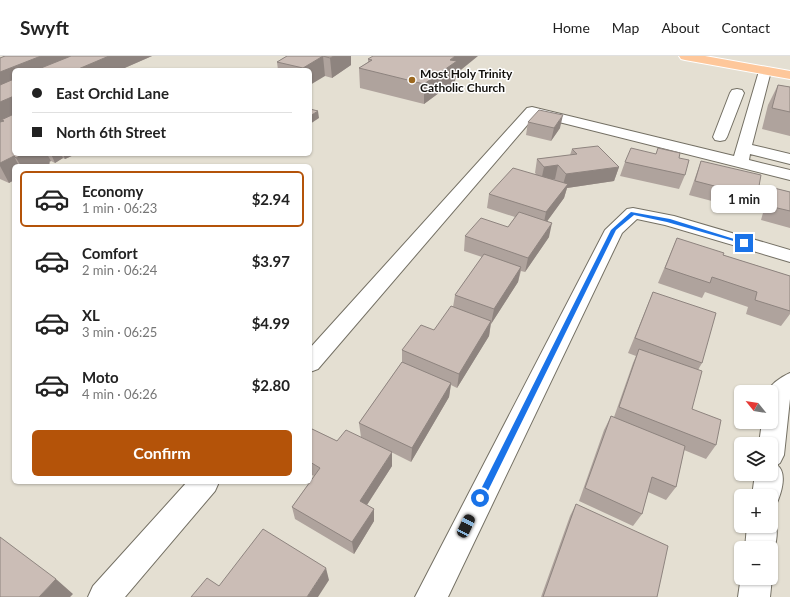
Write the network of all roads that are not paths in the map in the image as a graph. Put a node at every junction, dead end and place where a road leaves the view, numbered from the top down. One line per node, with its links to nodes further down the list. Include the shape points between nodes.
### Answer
1 (692, 57): 2 (main road)
2 (765, 71): 3 (main road); 6 (street)
3 (790, 75)
4 (736, 93): 5 (street)
5 (720, 137)
6 (742, 155): 7 (street); 8 (street); 10 (street, via 532,111)
7 (790, 159)
8 (790, 175)
9 (790, 256): 16 (street, via 668,220 633,213 614,230)
10 (312, 361)
11 (790, 383): 12 (street, via 778,395)
12 (773, 437)
13 (203, 484): 15 (street)
14 (755, 585): 17 (street)
15 (104, 597)
16 (432, 597)
17 (754, 597)

